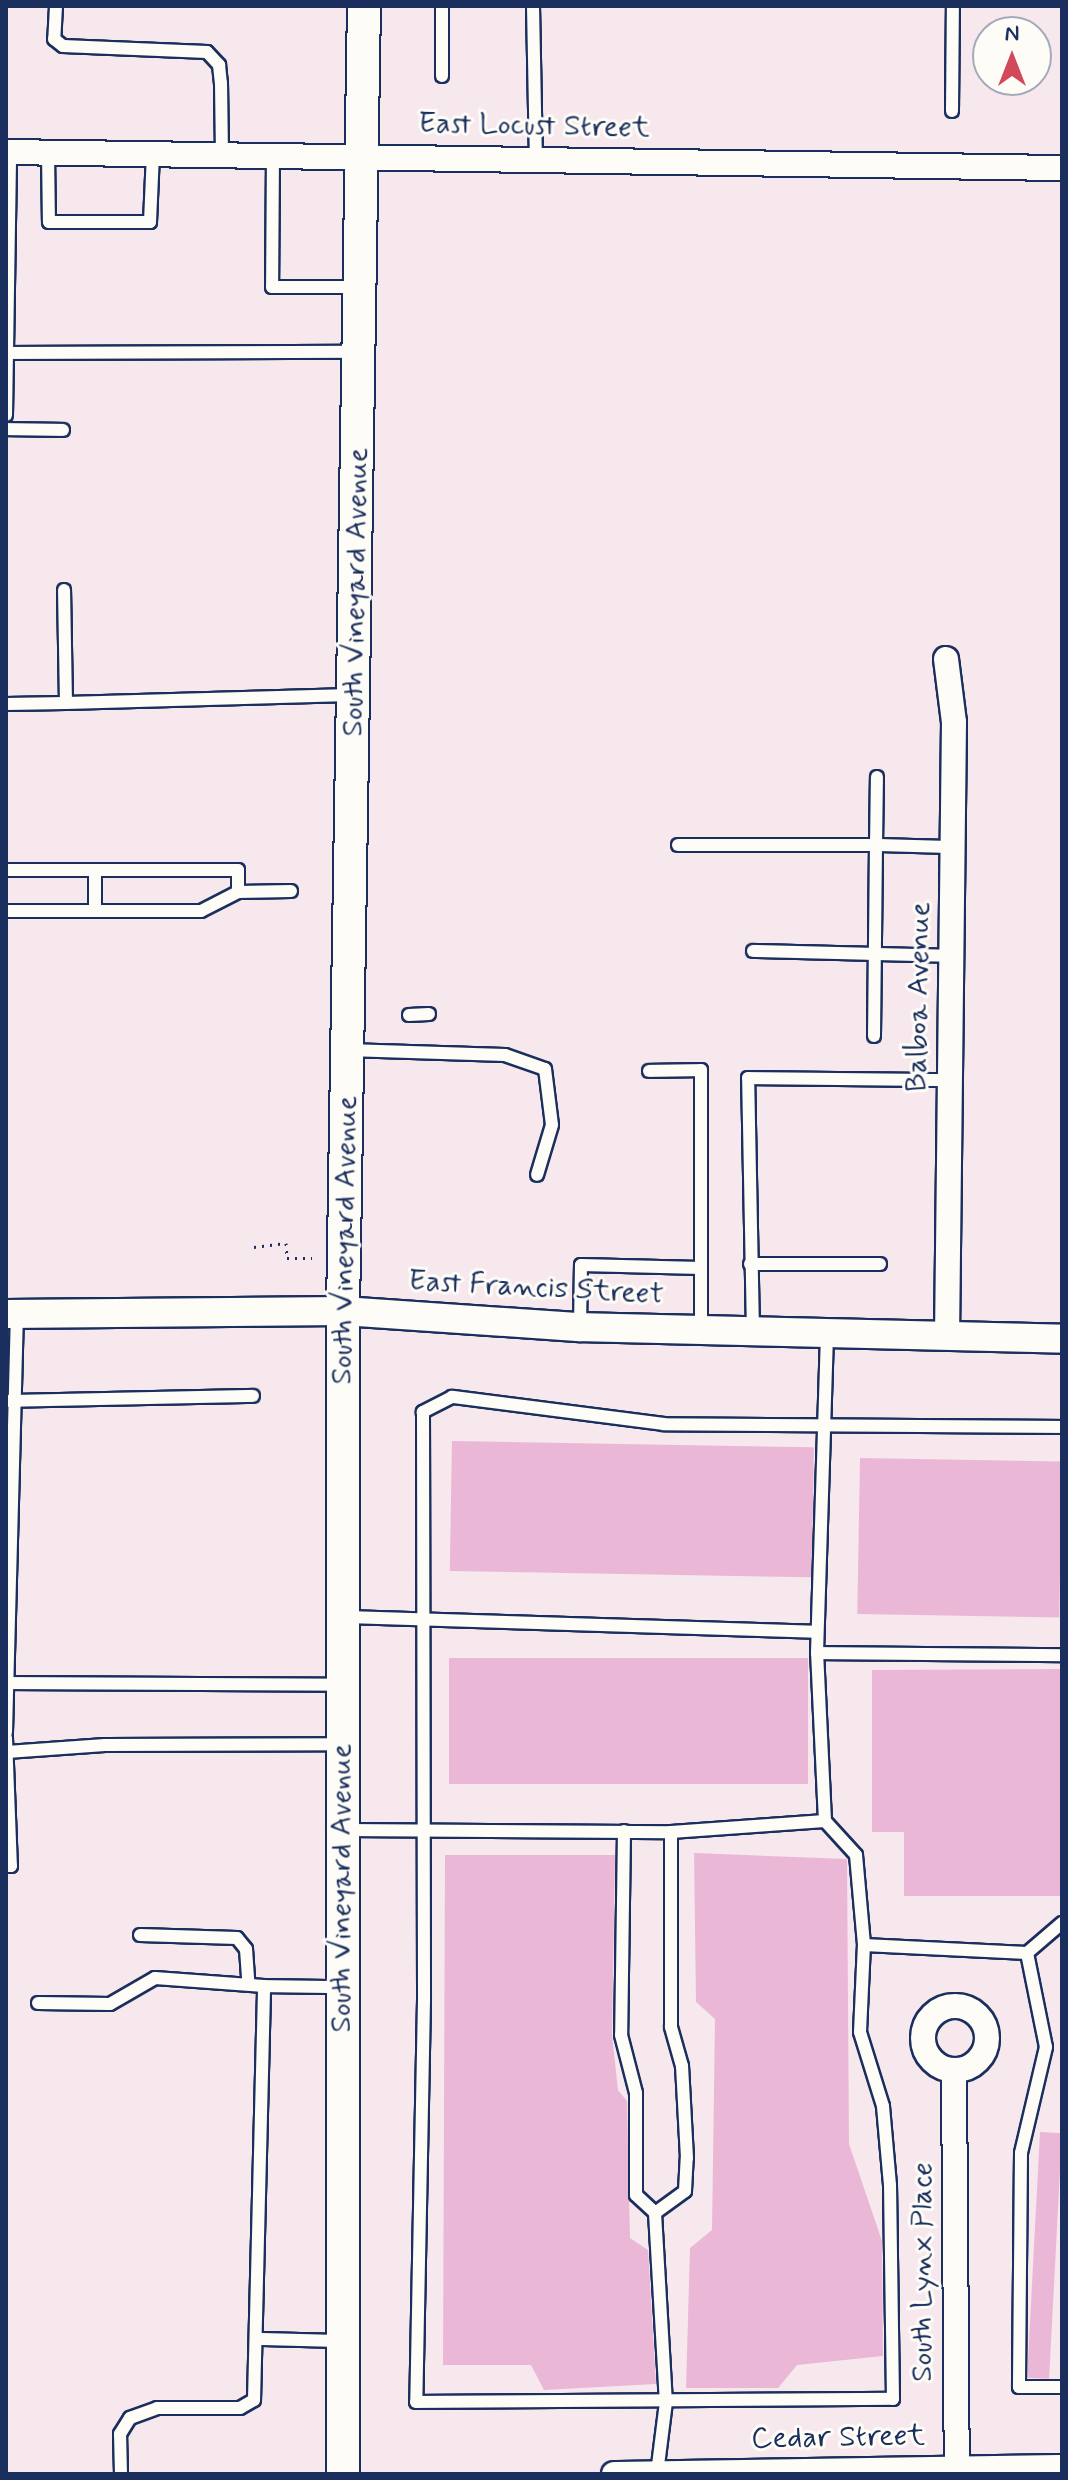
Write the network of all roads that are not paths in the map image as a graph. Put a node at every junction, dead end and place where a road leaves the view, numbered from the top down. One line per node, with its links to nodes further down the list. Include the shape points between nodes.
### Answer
1 (56, 6): 11 (lane, via 54,39 63,46 207,52 220,74)
2 (364, 6): 13 (main road, South Vineyard Avenue)
3 (442, 6): 6 (lane)
4 (533, 6): 14 (lane)
5 (953, 6): 7 (lane)
6 (442, 76)
7 (952, 111)
8 (8, 152): 9 (street, East Locust Street); 18 (lane)
9 (48, 153): 10 (street, East Locust Street); 10 (lane, via 49,222 150,222)
10 (153, 154): 11 (street, East Locust Street)
11 (222, 155): 12 (street, East Locust Street)
12 (273, 155): 13 (street, East Locust Street); 16 (lane, via 272,287)
13 (363, 156): 14 (street, East Locust Street); 16 (main road, South Vineyard Avenue)
14 (536, 158): 15 (street, East Locust Street)
15 (1062, 168)
16 (361, 287): 17 (main road, South Vineyard Avenue)
17 (360, 352): 18 (lane); 24 (main road, South Vineyard Avenue)
18 (7, 353): 19 (lane)
19 (6, 415)
20 (6, 429): 21 (lane)
21 (63, 430)
22 (64, 590): 25 (lane)
23 (946, 659): 30 (street, Balboa Avenue, via 954,722)
24 (354, 695): 25 (lane); 43 (main road, South Vineyard Avenue)
25 (66, 703): 26 (lane)
26 (6, 704)
27 (877, 777): 29 (lane)
28 (678, 845): 29 (lane)
29 (876, 845): 30 (lane); 38 (lane)
30 (952, 847): 39 (street, Balboa Avenue)
31 (6, 870): 32 (lane)
32 (95, 870): 34 (lane, via 238,870); 36 (lane)
33 (291, 891): 34 (lane)
34 (238, 892): 36 (lane, via 201,911)
35 (6, 911): 36 (lane)
36 (95, 911)
37 (753, 951): 38 (lane)
38 (874, 955): 39 (lane); 42 (lane)
39 (951, 956): 45 (street, Balboa Avenue)
40 (429, 1014): 41 (lane)
41 (409, 1015)
42 (874, 1036)
43 (347, 1050): 46 (lane, via 505,1055 545,1069 552,1125); 50 (main road, South Vineyard Avenue)
44 (649, 1071): 49 (lane, via 701,1070)
45 (950, 1080): 47 (lane, via 748,1078); 56 (street, Balboa Avenue)
46 (537, 1175)
47 (750, 1264): 48 (lane); 54 (lane)
48 (880, 1264)
49 (701, 1268): 52 (lane, via 581,1265); 53 (lane)
50 (343, 1311): 51 (street, East Francis Street); 52 (street, East Francis Street); 62 (main road, South Vineyard Avenue)
51 (11, 1314): 59 (lane)
52 (580, 1327): 53 (street, East Francis Street)
53 (701, 1330): 54 (street, East Francis Street)
54 (753, 1332): 55 (street, East Francis Street)
55 (827, 1333): 56 (street, East Francis Street); 60 (lane)
56 (947, 1336): 57 (street, East Francis Street)
57 (1062, 1339)
58 (253, 1396): 59 (lane)
59 (12, 1401): 67 (lane)
60 (826, 1424): 61 (lane); 63 (lane, via 664,1424 452,1397 423,1412); 64 (lane)
61 (1062, 1427)
62 (342, 1617): 63 (lane); 68 (main road, South Vineyard Avenue)
63 (422, 1619): 64 (lane); 75 (lane)
64 (817, 1632): 65 (lane)
65 (817, 1653): 66 (lane); 73 (lane)
66 (1062, 1655)
67 (9, 1683): 68 (lane); 69 (lane)
68 (342, 1685): 71 (main road, South Vineyard Avenue)
69 (6, 1732)
70 (6, 1738): 72 (lane)
71 (342, 1744): 72 (lane, via 105,1745); 74 (main road, South Vineyard Avenue)
72 (7, 1752): 78 (lane, via 11,1866)
73 (825, 1821): 77 (lane); 81 (lane, via 856,1855)
74 (342, 1830): 75 (lane); 85 (main road, South Vineyard Avenue)
75 (422, 1830): 76 (lane); 92 (lane, via 416,2402)
76 (624, 1831): 77 (lane); 88 (lane, via 621,2035 636,2093 636,2195)
77 (671, 1832): 88 (lane, via 671,2027 682,2066 687,2158 685,2191)
78 (6, 1866)
79 (1062, 1923): 82 (lane)
80 (140, 1935): 83 (lane, via 237,1938 246,1949)
81 (864, 1945): 82 (lane); 92 (lane, via 860,2032 883,2106 890,2185 893,2399)
82 (1027, 1953): 91 (lane, via 1046,2047 1021,2153 1019,2387)
83 (248, 1981): 84 (lane); 86 (lane, via 155,1978 110,2004)
84 (264, 1986): 85 (lane); 89 (lane)
85 (342, 1987): 90 (main road, South Vineyard Avenue)
86 (38, 2003)
87 (954, 2070): 94 (street, South Lynx Place)
88 (655, 2213): 92 (lane)
89 (259, 2339): 90 (lane); 97 (lane, via 258,2383 250,2406 173,2406 130,2418 120,2434)
90 (342, 2341): 98 (main road, South Vineyard Avenue)
91 (1062, 2387)
92 (666, 2402): 95 (lane)
93 (1062, 2467): 94 (street, Cedar Street)
94 (957, 2471): 96 (street, Cedar Street)
95 (657, 2473): 96 (street, Cedar Street); 99 (street, Cedar Street)
96 (722, 2473)
97 (121, 2474)
98 (343, 2474)
99 (614, 2474)

